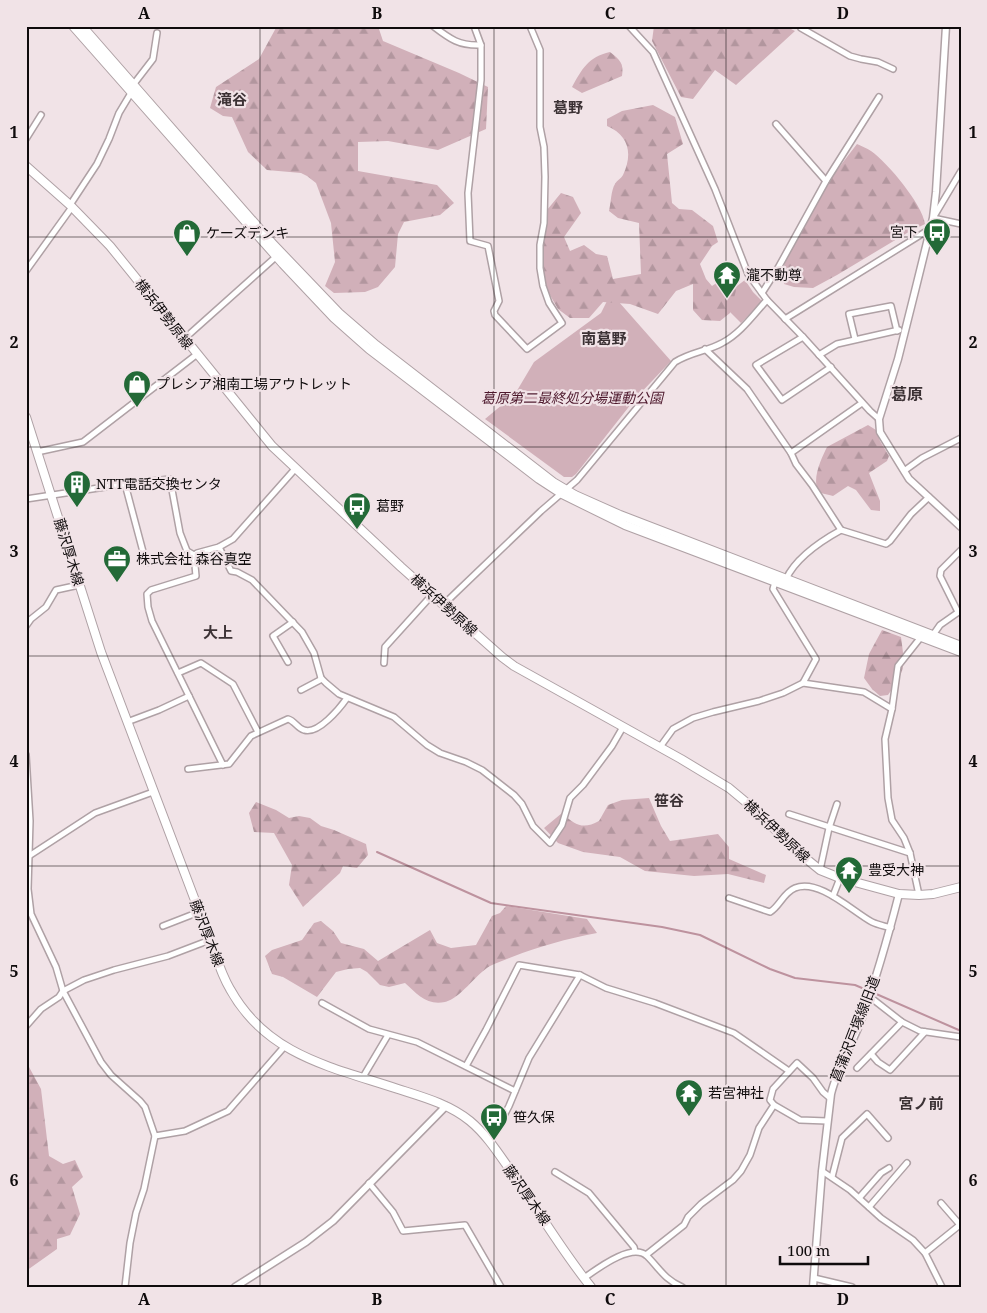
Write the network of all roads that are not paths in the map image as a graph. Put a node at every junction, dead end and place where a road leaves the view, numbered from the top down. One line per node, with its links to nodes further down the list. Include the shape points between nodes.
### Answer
1 (73, 26): 12 (main road)
2 (82, 26): 12 (main road)
3 (433, 26): 10 (street, via 461,44)
4 (474, 26): 10 (street)
5 (530, 26): 10 (street, via 540,50 540,126 545,177 540,268 549,304 562,323 527,349 494,315 499,301 488,246 470,241 468,193)
6 (629, 26): 26 (street, via 653,52 715,188 748,274)
7 (802, 26): 11 (street, via 850,56)
8 (946, 26): 21 (street)
9 (156, 33): 12 (street, via 153,59)
10 (481, 45)
11 (894, 69)
12 (132, 89): 20 (street, via 97,164); 24 (main road)
13 (879, 97): 19 (street)
14 (41, 115): 16 (street)
15 (776, 124): 19 (street)
16 (26, 139)
17 (26, 166): 20 (main road, 横浜伊勢原線)
18 (961, 171): 21 (street)
19 (826, 181): 26 (street)
20 (71, 206): 25 (street); 32 (main road, 横浜伊勢原線, via 120,258)
21 (933, 218): 22 (street); 23 (street)
22 (961, 224)
23 (930, 229): 28 (street); 29 (street)
24 (278, 255): 32 (street); 47 (main road, via 376,345)
25 (26, 271)
26 (762, 293): 27 (street)
27 (767, 300): 28 (street); 34 (street, via 731,338)
28 (785, 318): 31 (street)
29 (906, 329): 30 (street); 40 (street)
30 (897, 331): 33 (street); 33 (street, via 891,306 849,314)
31 (803, 337): 36 (street); 37 (street, via 756,366 782,400)
32 (184, 339): 35 (main road, 横浜伊勢原線)
33 (855, 339): 36 (street, via 837,344)
34 (705, 349): 43 (street, via 747,389); 47 (street, via 687,354 675,362)
35 (196, 355): 42 (street, via 83,442); 44 (main road, 横浜伊勢原線, via 259,432)
36 (819, 355): 37 (street)
37 (830, 368): 38 (street)
38 (862, 403): 40 (street); 43 (street)
39 (26, 416): 42 (main road, 藤沢厚木線)
40 (879, 419): 45 (street, via 880,432)
41 (961, 438): 45 (street)
42 (38, 452): 48 (main road, 藤沢厚木線)
43 (791, 453): 52 (street)
44 (295, 469): 53 (street, via 233,539); 60 (main road, 横浜伊勢原線)
45 (904, 471): 49 (street)
46 (125, 484): 48 (street); 55 (street, via 170,479 180,533 187,552); 56 (street)
47 (564, 492): 57 (main road); 58 (main road, via 625,525); 61 (street)
48 (51, 495): 50 (street); 59 (main road, 藤沢厚木線)
49 (929, 497): 51 (street); 52 (street, via 910,514 886,544)
50 (26, 498)
51 (961, 528)
52 (840, 530): 57 (street, via 820,542)
53 (219, 547): 55 (street); 63 (street, via 231,571 252,580)
54 (961, 550): 62 (street, via 941,570 940,576)
55 (194, 555): 71 (street, via 196,576 146,594 150,615)
56 (146, 563)
57 (786, 578): 65 (main road)
58 (775, 582): 66 (main road); 73 (street, via 773,589 816,659)
59 (78, 585): 64 (street, via 56,590 46,607); 78 (main road, 藤沢厚木線)
60 (432, 595): 61 (main road, 横浜伊勢原線); 70 (street, via 385,647)
61 (442, 605): 79 (main road, 横浜伊勢原線, via 514,666)
62 (959, 612): 65 (street, via 940,625)
63 (293, 622): 69 (street, via 272,636); 72 (street, via 313,651)
64 (26, 626)
65 (933, 635): 67 (main road)
66 (921, 637): 68 (main road); 77 (street, via 898,666)
67 (961, 646)
68 (961, 652)
69 (288, 662)
70 (384, 663)
71 (178, 673): 75 (street); 80 (street, via 201,663 230,680)
72 (321, 678): 74 (street); 76 (street)
73 (803, 683): 77 (street, via 864,692); 81 (street, via 758,701 693,718 674,729)
74 (301, 690)
75 (189, 696): 78 (street); 83 (street)
76 (347, 698): 79 (street, via 394,717 426,745 466,762 494,779 522,804 533,826 550,843 562,825 570,798 583,785); 80 (street, via 333,716 312,731 288,719)
77 (892, 710): 89 (street, via 885,739 888,798 892,820)
78 (127, 722): 85 (main road, 藤沢厚木線)
79 (623, 727): 81 (main road, 横浜伊勢原線)
80 (258, 732): 83 (street, via 246,740 229,764)
81 (660, 747): 91 (main road, 横浜伊勢原線, via 729,788)
82 (26, 755): 90 (street)
83 (223, 765): 84 (street)
84 (188, 770)
85 (153, 792): 90 (street, via 95,813); 98 (main road, 藤沢厚木線)
86 (837, 804): 88 (street)
87 (789, 814): 88 (street)
88 (829, 828): 89 (street); 91 (street)
89 (910, 853): 95 (street)
90 (29, 856): 103 (street, via 31,914 56,967)
91 (820, 870): 92 (main road, 横浜伊勢原線)
92 (840, 878): 94 (main road, 横浜伊勢原線); 96 (street)
93 (961, 887): 95 (main road, 横浜伊勢原線)
94 (899, 894): 95 (main road, 横浜伊勢原線); 100 (street, 菖蒲沢戸塚線旧道)
95 (920, 895)
96 (833, 896): 97 (street, via 811,888 796,888 770,912); 100 (street, via 873,923)
97 (729, 898)
98 (199, 912): 99 (street); 101 (main road, 藤沢厚木線)
99 (163, 926)
100 (891, 928): 104 (street, 菖蒲沢戸塚線旧道)
101 (210, 940): 103 (street, via 168,956 101,974); 111 (main road, 藤沢厚木線, via 225,980 239,1004)
102 (580, 975): 113 (street, via 519,965); 115 (street, via 606,988 734,1033); 117 (street, via 529,1058)
103 (63, 991): 107 (street); 122 (street, via 101,1062 145,1107)
104 (871, 994): 106 (street); 118 (street, 菖蒲沢戸塚線旧道)
105 (322, 1004): 109 (street, via 369,1029)
106 (902, 1022): 108 (street); 112 (street)
107 (26, 1026)
108 (926, 1032): 110 (street); 112 (street, via 890,1070)
109 (388, 1035): 113 (street, via 417,1042); 116 (street)
110 (961, 1038)
111 (284, 1047): 116 (main road, 藤沢厚木線, via 306,1059); 122 (street, via 222,1115 185,1131)
112 (870, 1054): 114 (street)
113 (466, 1066): 117 (street)
114 (857, 1068)
115 (789, 1071): 118 (street, via 797,1063); 119 (street, via 773,1089 770,1100)
116 (363, 1077): 120 (main road, 藤沢厚木線)
117 (515, 1091): 124 (street)
118 (830, 1098): 121 (street, 菖蒲沢戸塚線旧道)
119 (774, 1105): 121 (street, via 800,1120); 137 (street, via 759,1128 750,1156 741,1171 688,1216 684,1225)
120 (446, 1106): 124 (main road, 藤沢厚木線, via 472,1122); 130 (street)
121 (828, 1121): 127 (street, 菖蒲沢戸塚線旧道)
122 (155, 1136): 140 (street, via 130,1243)
123 (888, 1138): 129 (street, via 867,1114 842,1138)
124 (490, 1142): 138 (main road, 藤沢厚木線)
125 (908, 1163): 133 (street)
126 (889, 1168): 131 (street)
127 (822, 1171): 129 (street); 139 (street, 菖蒲沢戸塚線旧道)
128 (555, 1172): 135 (street, via 589,1192)
129 (832, 1177): 131 (street)
130 (369, 1183): 141 (street, via 321,1231); 142 (street, via 393,1212 403,1231 465,1226)
131 (859, 1198): 133 (street)
132 (941, 1203): 134 (street)
133 (869, 1207): 136 (street)
134 (961, 1225): 136 (street)
135 (635, 1251): 137 (street); 138 (street, via 620,1256)
136 (925, 1253): 147 (street)
137 (646, 1255): 144 (street, via 667,1279)
138 (584, 1278): 143 (main road, 藤沢厚木線)
139 (814, 1278): 145 (street, 菖蒲沢戸塚線旧道); 146 (street)
140 (125, 1287)
141 (235, 1287)
142 (501, 1287)
143 (590, 1287)
144 (682, 1287)
145 (813, 1287)
146 (852, 1287)
147 (942, 1287)

